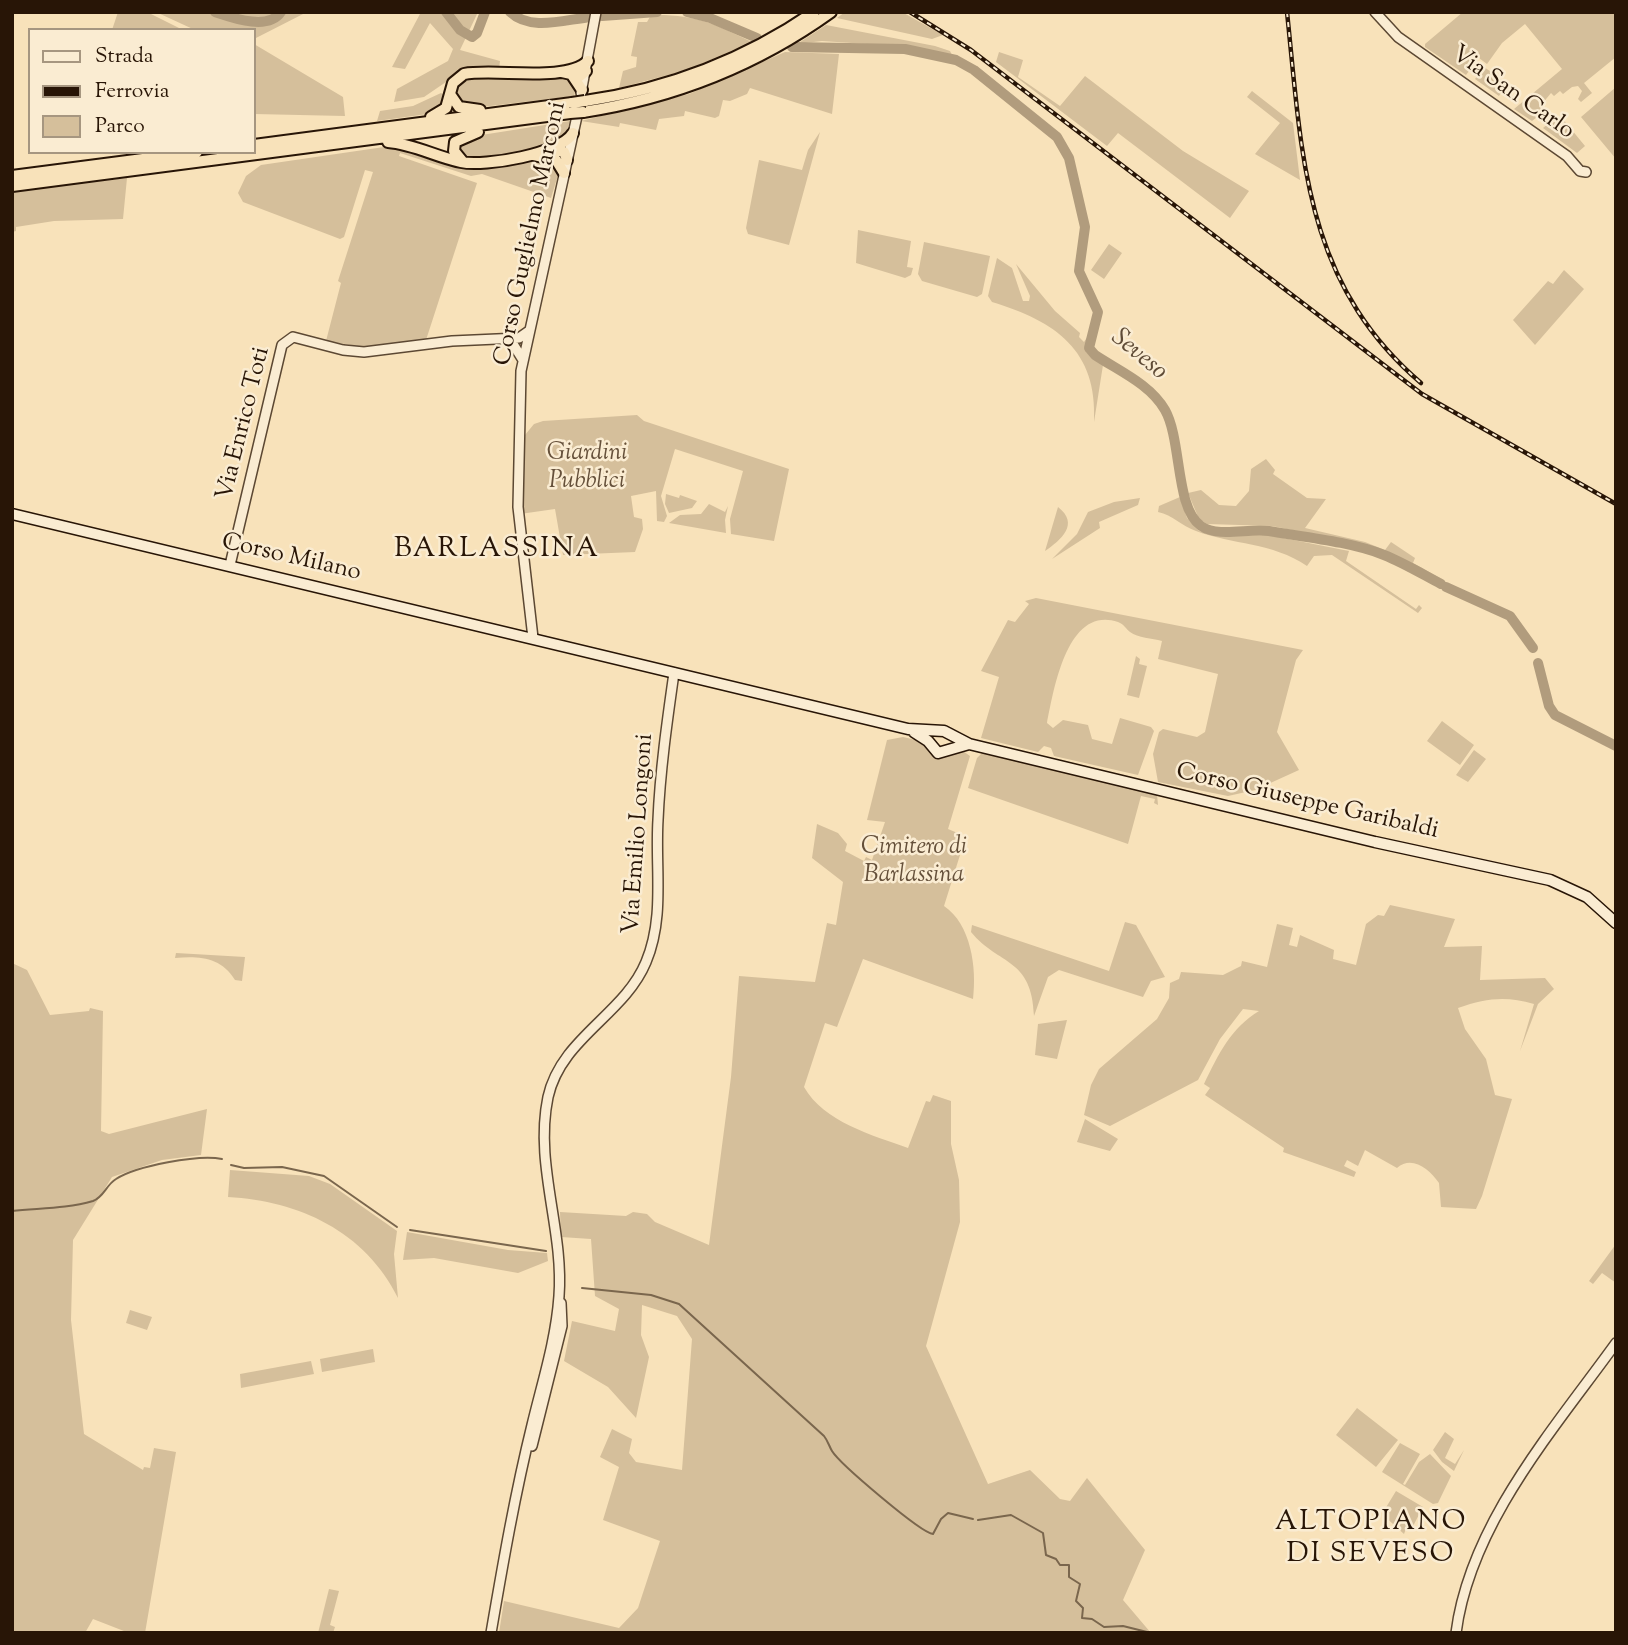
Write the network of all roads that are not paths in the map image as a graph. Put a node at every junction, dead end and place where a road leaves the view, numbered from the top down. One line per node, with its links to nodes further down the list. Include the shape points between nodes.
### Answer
1 (1375, 12): 15 (street, Via San Carlo, via 1413,48)
2 (829, 13): 4 (highway)
3 (596, 17): 5 (street, Corso Guglielmo Marconi)
4 (816, 17): 5 (highway, via 680,80); 5 (highway, via 772,50 676,91)
5 (582, 81): 6 (highway, via 555,71 469,73 455,80); 7 (highway, bridge, via 571,108); 9 (street, Corso Guglielmo Marconi)
6 (450, 94): 7 (highway, via 463,109); 8 (highway, via 440,114)
7 (522, 115): 8 (highway); 10 (highway); 14 (highway, via 458,139 454,151)
8 (380, 128): 11 (highway)
9 (573, 133): 13 (street, Corso Guglielmo Marconi); 13 (highway)
10 (361, 141): 14 (highway, via 399,143); 18 (highway)
11 (256, 145)
12 (182, 154): 17 (highway)
13 (562, 156): 14 (highway); 16 (highway)
14 (466, 163)
15 (1586, 172)
16 (564, 173): 19 (street, Corso Guglielmo Marconi)
17 (12, 176)
18 (12, 186)
19 (530, 330): 20 (street); 21 (street, Corso Guglielmo Marconi)
20 (514, 342): 21 (street); 22 (street); 24 (street, Via Enrico Toti, via 452,341 364,352 293,337 282,345)
21 (526, 345): 22 (street, Corso Guglielmo Marconi)
22 (523, 360): 25 (street, Corso Guglielmo Marconi, via 518,507)
23 (16, 515): 24 (main road, Corso Milano)
24 (230, 565): 25 (main road, Corso Milano)
25 (533, 638): 26 (main road, Corso Milano)
26 (674, 673): 27 (main road, Corso Milano); 34 (street, Via Emilio Longoni, via 658,811 659,888 652,944 632,987 570,1051 548,1095 546,1179 559,1248)
27 (905, 728): 28 (main road); 30 (main road)
28 (937, 731): 29 (main road); 30 (main road)
29 (950, 734): 31 (main road); 32 (main road)
30 (930, 745): 32 (main road, via 938,752)
31 (973, 745): 32 (main road); 33 (main road, Corso Giuseppe Garibaldi, via 1550,880 1587,897)
32 (949, 749)
33 (1616, 923)
34 (559, 1298): 35 (street, Via Emilio Longoni); 37 (street, Via Emilio Longoni)
35 (562, 1326): 37 (street, Via Emilio Longoni); 38 (street, Via Emilio Longoni)
36 (1616, 1343): 41 (street, via 1504,1500 1465,1590)
37 (546, 1372): 38 (street, Via Emilio Longoni); 39 (street, Via Emilio Longoni)
38 (539, 1426): 39 (street, Via Emilio Longoni)
39 (525, 1464): 40 (street, Via Emilio Longoni)
40 (491, 1633)
41 (1456, 1633)

